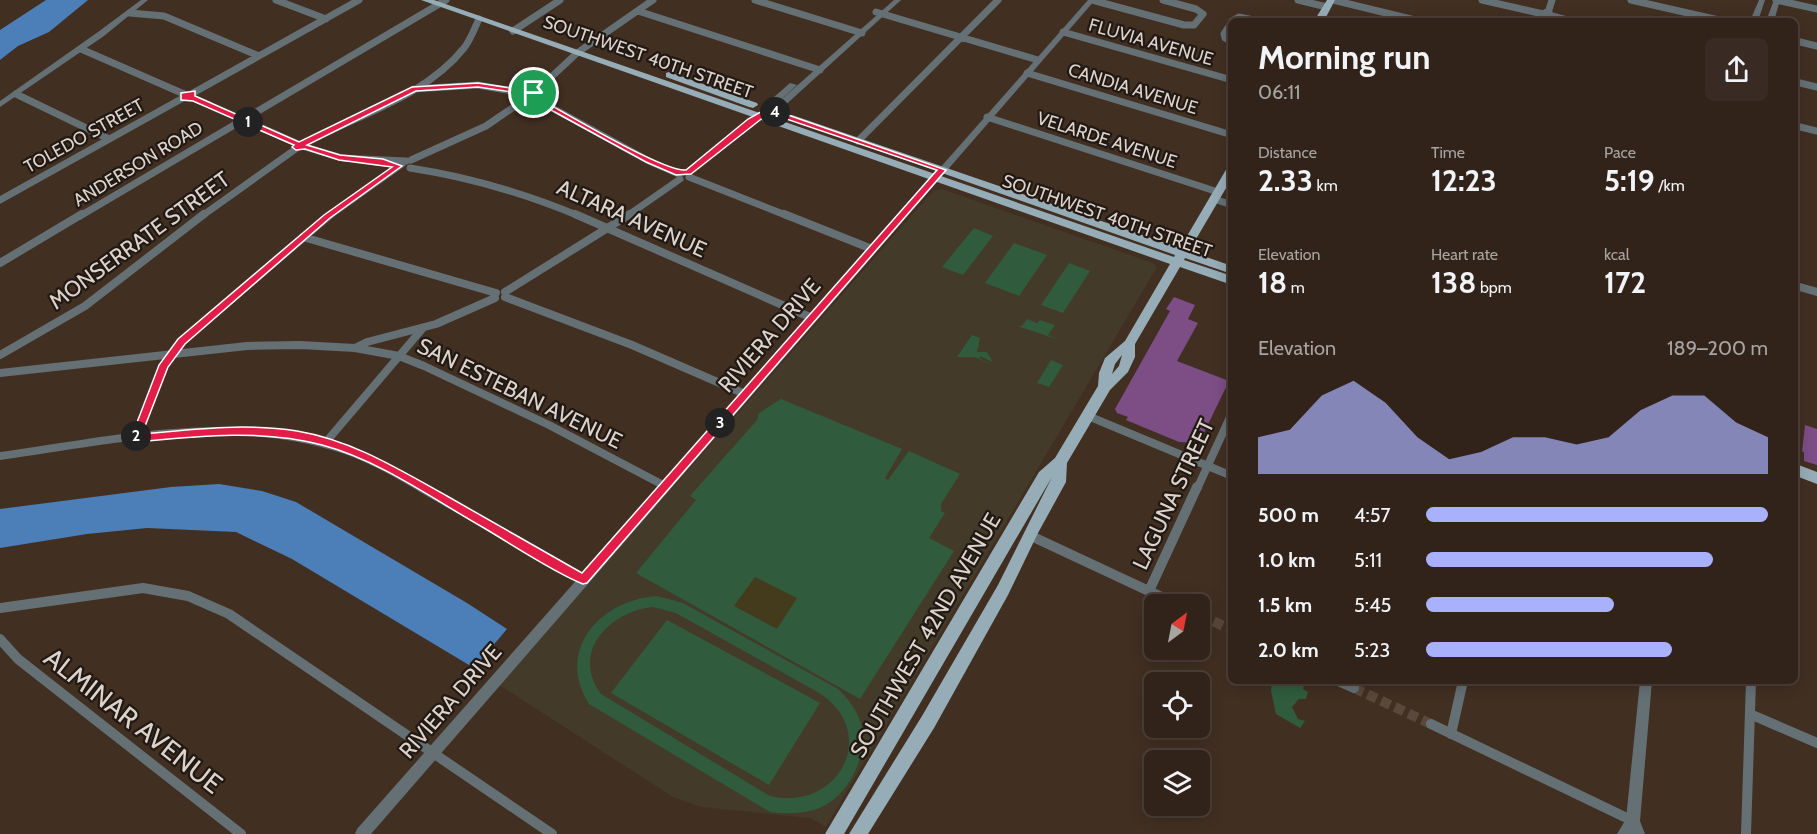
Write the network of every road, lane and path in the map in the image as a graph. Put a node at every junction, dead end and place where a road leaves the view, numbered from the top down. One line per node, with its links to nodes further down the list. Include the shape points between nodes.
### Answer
1 (145, 0): 23 (street)
2 (276, 0): 31 (street)
3 (360, 0): 31 (street, TOLEDO STREET)
4 (425, 0): 19 (main road, SOUTHWEST 40TH STREET)
5 (560, 0): 33 (street)
6 (653, 0): 22 (street)
7 (755, 0): 34 (street)
8 (889, 0): 24 (street)
9 (898, 0): 24 (street)
10 (998, 0): 36 (street)
11 (1092, 0): 12 (street, via 1185,25 1194,25 1203,14); 35 (street, RIVIERA DRIVE)
12 (1163, 0)
13 (1298, 0): 20 (street)
14 (1482, 0): 25 (street)
15 (1552, 0): 25 (street)
16 (1630, 0): 28 (street)
17 (1762, 0): 29 (street)
18 (1777, 0): 21 (street); 30 (street)
19 (445, 2): 32 (main road, SOUTHWEST 40TH STREET); 33 (main road, SOUTHWEST 40TH STREET); 56 (street, ANDERSON ROAD)
20 (1331, 2): 26 (main road); 27 (street)
21 (1817, 9)
22 (638, 11): 40 (street); 43 (street)
23 (130, 13): 39 (street); 41 (street, via 164,16)
24 (879, 13): 34 (street); 36 (street)
25 (1547, 16)
26 (1321, 18)
27 (1405, 18)
28 (1710, 18)
29 (1755, 18)
30 (1771, 18)
31 (326, 19): 41 (street, TOLEDO STREET)
32 (479, 19): 33 (main road, SOUTHWEST 40TH STREET); 48 (street, MONSERRATE STREET, via 460,54)
33 (518, 28): 40 (main road, SOUTHWEST 40TH STREET)
34 (858, 32): 43 (street)
35 (1063, 32): 42 (street, RIVIERA DRIVE); 45 (street, FLUVIA AVENUE)
36 (961, 37): 42 (street); 61 (street)
37 (1798, 41): 38 (street)
38 (1817, 46)
39 (81, 49): 49 (street); 50 (street, ALTARA AVENUE)
40 (582, 50): 51 (street); 53 (main road, SOUTHWEST 40TH STREET); 54 (main road, SOUTHWEST 40TH STREET)
41 (259, 56): 50 (street, TOLEDO STREET)
42 (1038, 60): 44 (street, RIVIERA DRIVE)
43 (816, 69): 53 (street)
44 (1027, 73): 55 (street, RIVIERA DRIVE); 59 (street, CANDIA AVENUE)
45 (1228, 79)
46 (1798, 82): 47 (street)
47 (1817, 87)
48 (414, 89): 51 (street, via 485,85); 62 (street, MONSERRATE STREET)
49 (16, 94): 52 (street); 60 (street)
50 (188, 96): 56 (street, ALTARA AVENUE); 60 (street, TOLEDO STREET)
51 (531, 96): 63 (street, via 483,128); 67 (street)
52 (0, 105)
53 (768, 110): 54 (street); 61 (main road, SOUTHWEST 40TH STREET)
54 (758, 116): 64 (main road, SOUTHWEST 40TH STREET); 65 (street)
55 (987, 117): 64 (street, RIVIERA DRIVE); 68 (street, VELARDE AVENUE)
56 (242, 120): 62 (street, ALTARA AVENUE); 75 (street, ANDERSON ROAD)
57 (1798, 126): 58 (street)
58 (1817, 131)
59 (1228, 134)
60 (109, 139): 69 (street, TOLEDO STREET)
61 (858, 141): 64 (main road, SOUTHWEST 40TH STREET)
62 (302, 146): 63 (street, ALTARA AVENUE, via 339,157); 84 (street, MONSERRATE STREET, via 85,306)
63 (409, 164): 71 (street, ALTARA AVENUE, via 519,191); 72 (street, via 381,178)
64 (939, 173): 73 (street, RIVIERA DRIVE); 74 (main road, SOUTHWEST 40TH STREET)
65 (688, 175): 67 (street); 73 (street)
66 (1228, 175): 68 (main road, SOUTHWEST 42ND AVENUE)
67 (680, 176): 71 (street, SAN ESTEBAN AVENUE)
68 (1216, 196): 70 (street, VELARDE AVENUE); 74 (main road, SOUTHWEST 42ND AVENUE)
69 (0, 200)
70 (1228, 203)
71 (609, 229): 80 (street, SAN ESTEBAN AVENUE); 81 (street, ALTARA AVENUE)
72 (303, 237): 80 (street); 85 (street)
73 (872, 249): 81 (street, RIVIERA DRIVE)
74 (1180, 257): 76 (main road, SOUTHWEST 40TH STREET); 77 (main road, SOUTHWEST 40TH STREET); 89 (main road, SOUTHWEST 42ND AVENUE, via 1129,344 1131,356 1117,380 1105,386)
75 (0, 263)
76 (1228, 269)
77 (1228, 279)
78 (1798, 287): 79 (street)
79 (1817, 292)
80 (500, 295): 82 (street, SAN ESTEBAN AVENUE); 88 (street, via 632,345)
81 (812, 318): 88 (street, RIVIERA DRIVE)
82 (423, 328): 83 (street, SAN ESTEBAN AVENUE); 86 (street)
83 (355, 348): 85 (street, SAN ESTEBAN AVENUE, via 256,346); 86 (street, SAN ESTEBAN AVENUE)
84 (0, 355)
85 (170, 355): 87 (street, SAN ESTEBAN AVENUE); 91 (street)
86 (399, 356): 92 (street); 99 (street, SAN ESTEBAN AVENUE, via 531,416)
87 (0, 372)
88 (745, 394): 99 (street, RIVIERA DRIVE)
89 (1088, 416): 94 (main road, SOUTHWEST 42ND AVENUE); 95 (street)
90 (1228, 421): 95 (street, LAGUNA STREET)
91 (136, 438): 92 (street, via 245,431 297,435); 93 (street)
92 (326, 442): 101 (street, via 378,463)
93 (0, 456)
94 (1060, 462): 100 (main road, SOUTHWEST 42ND AVENUE, via 1059,482); 114 (main road, SOUTHWEST 42ND AVENUE, via 1044,476)
95 (1207, 465): 97 (street); 102 (street, LAGUNA STREET)
96 (1798, 471): 98 (main road)
97 (1228, 474)
98 (1817, 478)
99 (664, 486): 101 (street, RIVIERA DRIVE)
100 (1029, 535): 102 (street); 116 (main road, SOUTHWEST 42ND AVENUE, via 1003,590)
101 (583, 579): 117 (street, RIVIERA DRIVE)
102 (1149, 591): 103 (street)
103 (1155, 594)
104 (1, 610): 117 (street, via 143,588 204,601)
105 (0, 639): 119 (street, ALMINAR AVENUE, via 18,659)
106 (1345, 684): 110 (street)
107 (1462, 684): 113 (street)
108 (1646, 684): 118 (street)
109 (1751, 684): 111 (street)
110 (1354, 688)
111 (1750, 714): 115 (street); 125 (street)
112 (1431, 724): 113 (street)
113 (1451, 734): 118 (street)
114 (889, 740): 116 (main road); 122 (main road, SOUTHWEST 42ND AVENUE)
115 (1817, 743)
116 (910, 751): 123 (main road, SOUTHWEST 42ND AVENUE)
117 (433, 753): 120 (street, RIVIERA DRIVE); 121 (street)
118 (1636, 827): 124 (street)
119 (241, 834)
120 (362, 834)
121 (552, 834)
122 (834, 834)
123 (858, 834)
124 (1624, 834)
125 (1746, 834)

